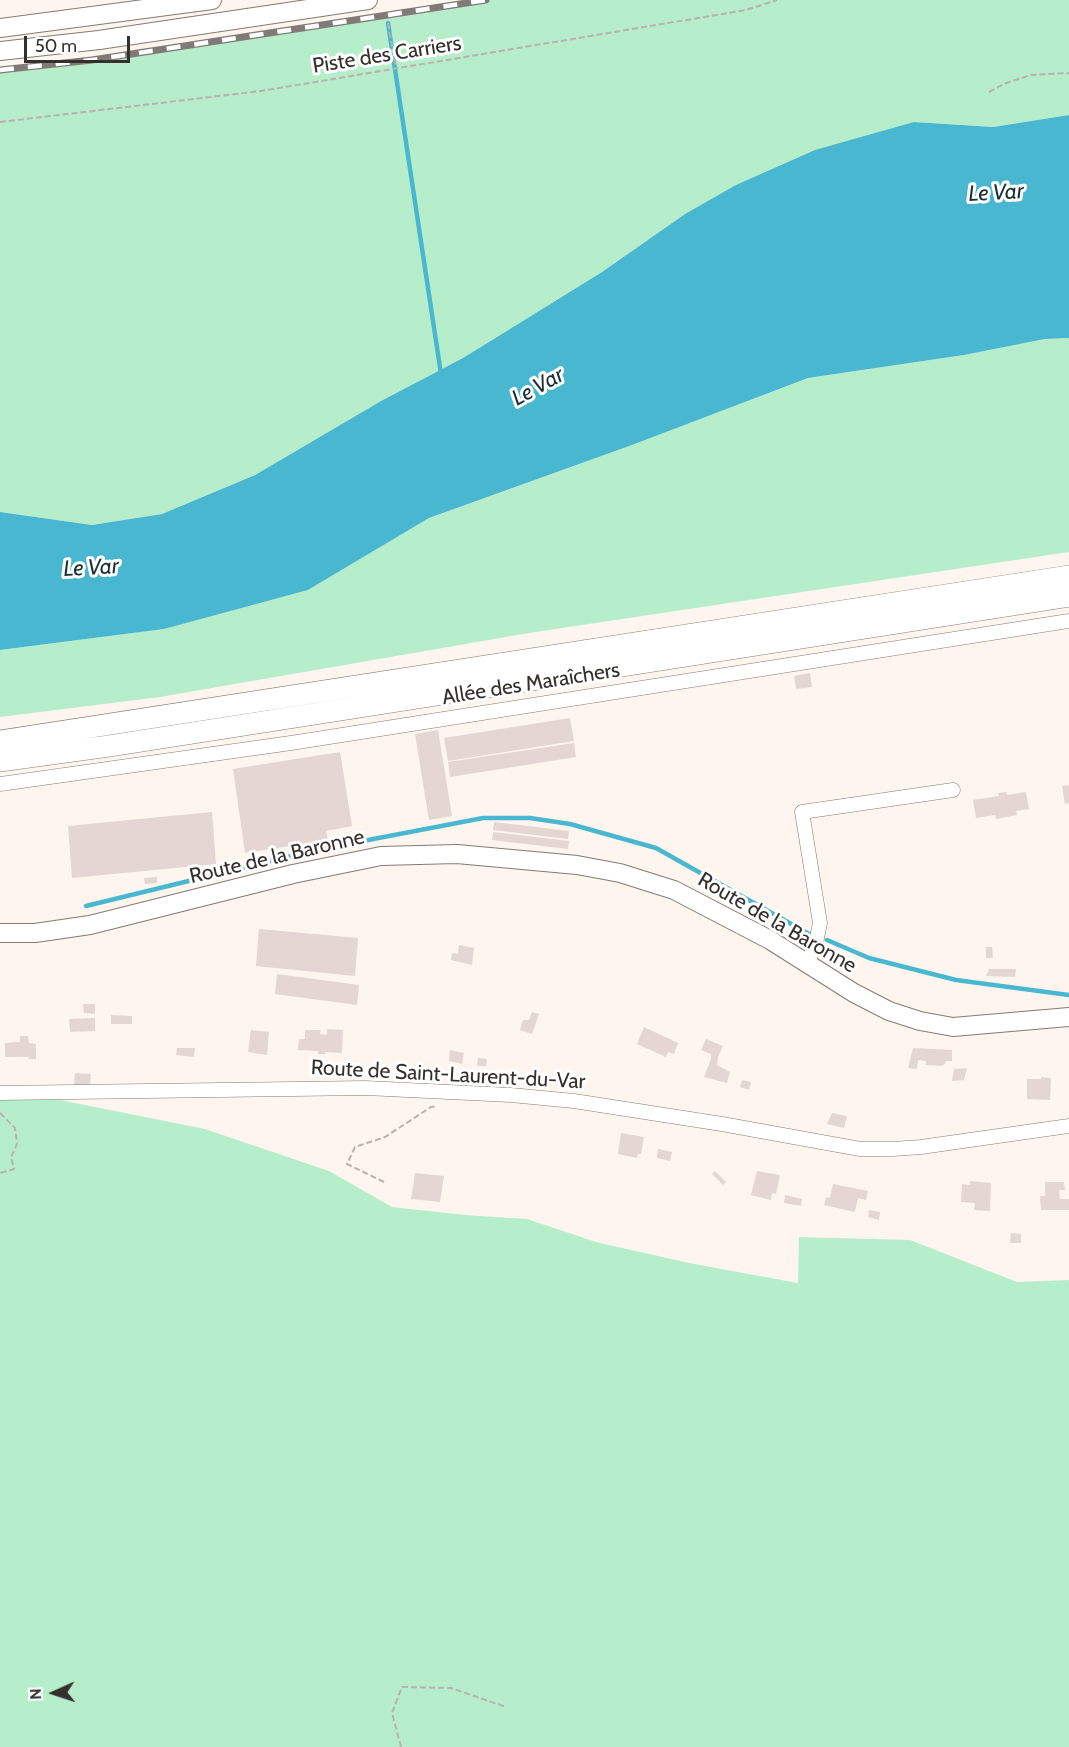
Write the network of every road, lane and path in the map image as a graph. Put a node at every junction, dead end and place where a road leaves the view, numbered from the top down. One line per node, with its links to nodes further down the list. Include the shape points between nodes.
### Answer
1 (212, 0): 5 (main road)
2 (368, 0): 6 (main road, via 134,36)
3 (777, 0): 7 (path, Piste des Carriers, via 746,10)
4 (388, 23): 7 (path)
5 (0, 28)
6 (0, 51)
7 (396, 68): 10 (path, Piste des Carriers, via 261,91)
8 (1069, 74): 9 (path, via 1031,75)
9 (989, 93)
10 (0, 122)
11 (1069, 576): 14 (highway)
12 (1069, 596): 15 (highway)
13 (1069, 621): 16 (street, Allée des Maraîchers, via 303,741)
14 (0, 741)
15 (0, 761)
16 (0, 784)
17 (952, 790): 19 (street, via 802,812 820,923)
18 (0, 933): 19 (main road, Route de la Baronne, via 90,926 293,874 381,856 457,854 577,865 647,881 707,906)
19 (807, 964): 20 (main road, Route de la Baronne, via 889,1011 920,1021 953,1027)
20 (1069, 1017)
21 (0, 1093): 24 (street, Route de Saint-Laurent-du-Var, via 366,1088 511,1095 585,1102 861,1149 921,1147)
22 (442, 1106): 26 (path, via 431,1107 384,1137 355,1147 347,1164)
23 (0, 1113): 25 (path, via 15,1128 16,1144 11,1157 14,1169)
24 (1069, 1126)
25 (0, 1173)
26 (384, 1182)
27 (506, 1707): 28 (path, via 451,1688 402,1687 392,1713)
28 (401, 1747)

